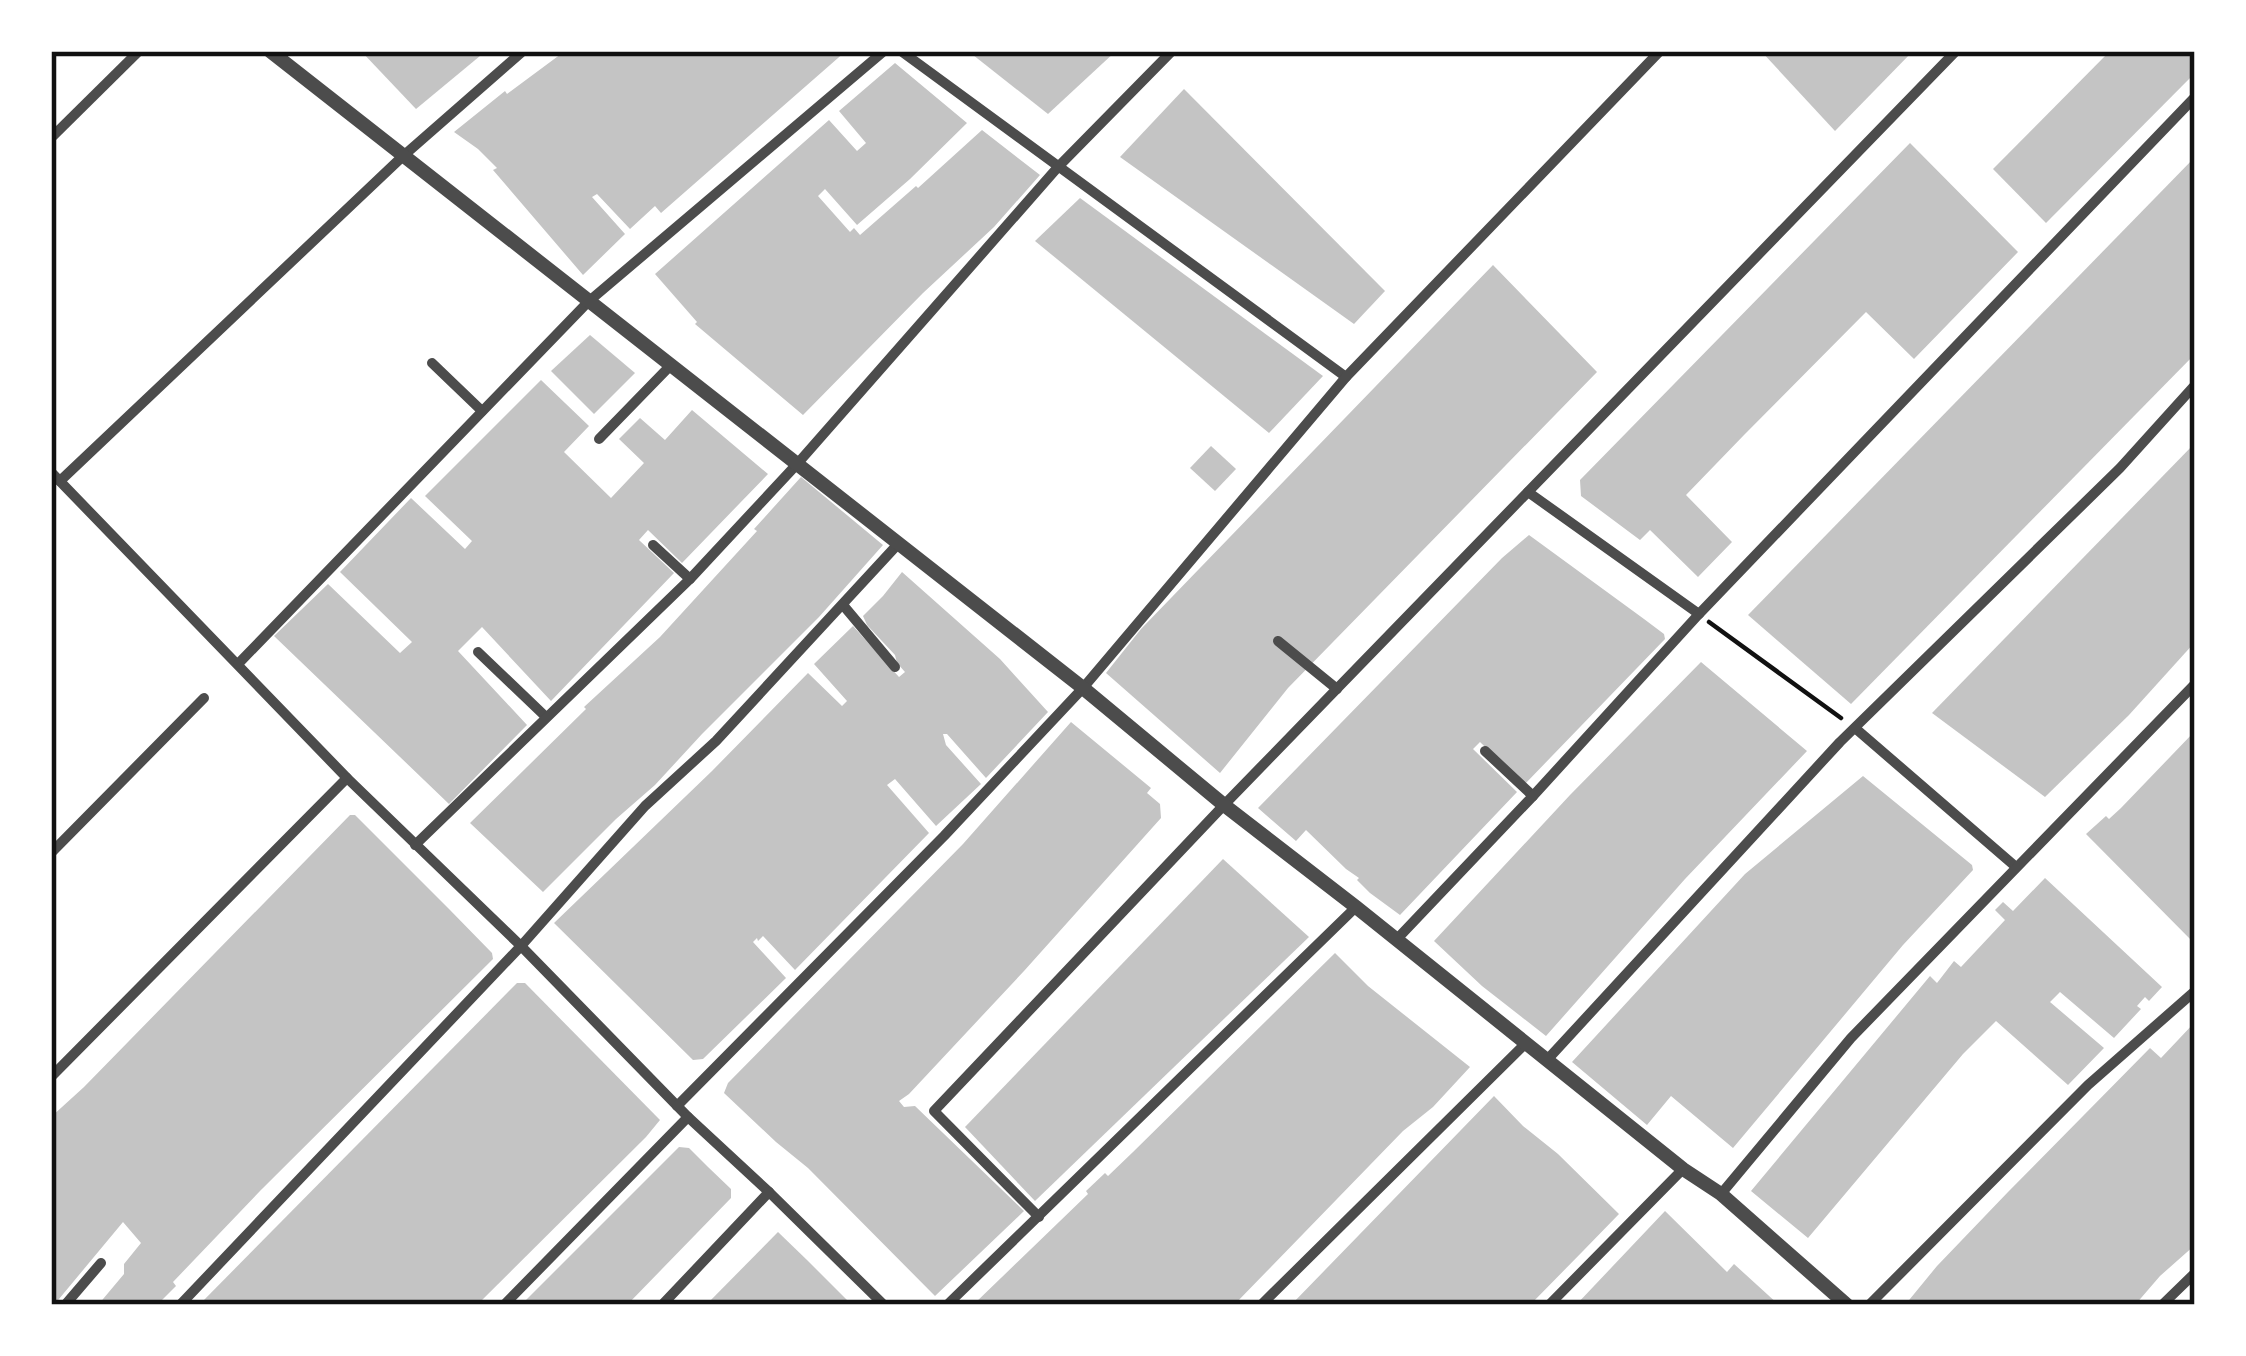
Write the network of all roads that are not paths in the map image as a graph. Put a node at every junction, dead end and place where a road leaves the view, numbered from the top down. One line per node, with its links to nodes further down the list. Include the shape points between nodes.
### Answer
1 (140, 51): 10 (street)
2 (270, 51): 11 (street)
3 (523, 51): 11 (street)
4 (884, 51): 13 (street)
5 (901, 51): 12 (street)
6 (1172, 51): 12 (street)
7 (1660, 51): 16 (street)
8 (1956, 51): 22 (street)
9 (2195, 98): 27 (street)
10 (51, 138)
11 (402, 157): 13 (street); 21 (street)
12 (1058, 166): 16 (street); 20 (street)
13 (588, 302): 15 (street); 18 (street)
14 (433, 362): 18 (street)
15 (670, 366): 19 (street); 20 (street)
16 (1346, 377): 33 (street)
17 (2195, 385): 37 (street)
18 (482, 411): 30 (street)
19 (599, 440)
20 (798, 463): 23 (street); 25 (street)
21 (56, 476): 30 (street)
22 (1528, 492): 27 (street); 34 (street)
23 (898, 544): 26 (street); 33 (street)
24 (653, 545): 25 (street)
25 (690, 579): 36 (street)
26 (843, 605): 31 (street); 47 (street)
27 (1699, 614): 40 (street)
28 (1278, 641): 34 (street)
29 (478, 652): 36 (street)
30 (238, 664): 39 (street)
31 (896, 668)
32 (2195, 684): 44 (street)
33 (1083, 688): 41 (street); 52 (street)
34 (1337, 689): 41 (street)
35 (204, 698): 43 (street)
36 (547, 717): 42 (street)
37 (1855, 728): 44 (street); 50 (street)
38 (1485, 751): 40 (street)
39 (347, 778): 42 (street); 51 (street)
40 (1533, 796): 46 (street)
41 (1224, 806): 45 (street); 57 (street, via 934,1111)
42 (415, 845): 47 (street)
43 (51, 853)
44 (2016, 867): 56 (street, via 1851,1038)
45 (1357, 907): 46 (street); 57 (street)
46 (1396, 939): 49 (street)
47 (521, 946): 52 (street); 62 (street)
48 (2195, 991): 69 (street, via 2088,1085)
49 (1526, 1043): 50 (street); 67 (street)
50 (1547, 1060): 54 (street)
51 (51, 1077)
52 (676, 1106): 53 (street)
53 (688, 1118): 55 (street); 63 (street)
54 (1683, 1169): 56 (street); 68 (street)
55 (769, 1192): 64 (street); 65 (street)
56 (1721, 1194): 60 (street)
57 (1039, 1217): 66 (street)
58 (101, 1263): 61 (street)
59 (2195, 1273): 70 (street)
60 (1841, 1303)
61 (65, 1305)
62 (180, 1305)
63 (504, 1305)
64 (662, 1305)
65 (884, 1305)
66 (947, 1305)
67 (1261, 1305)
68 (1549, 1305)
69 (1869, 1305)
70 (2162, 1305)

